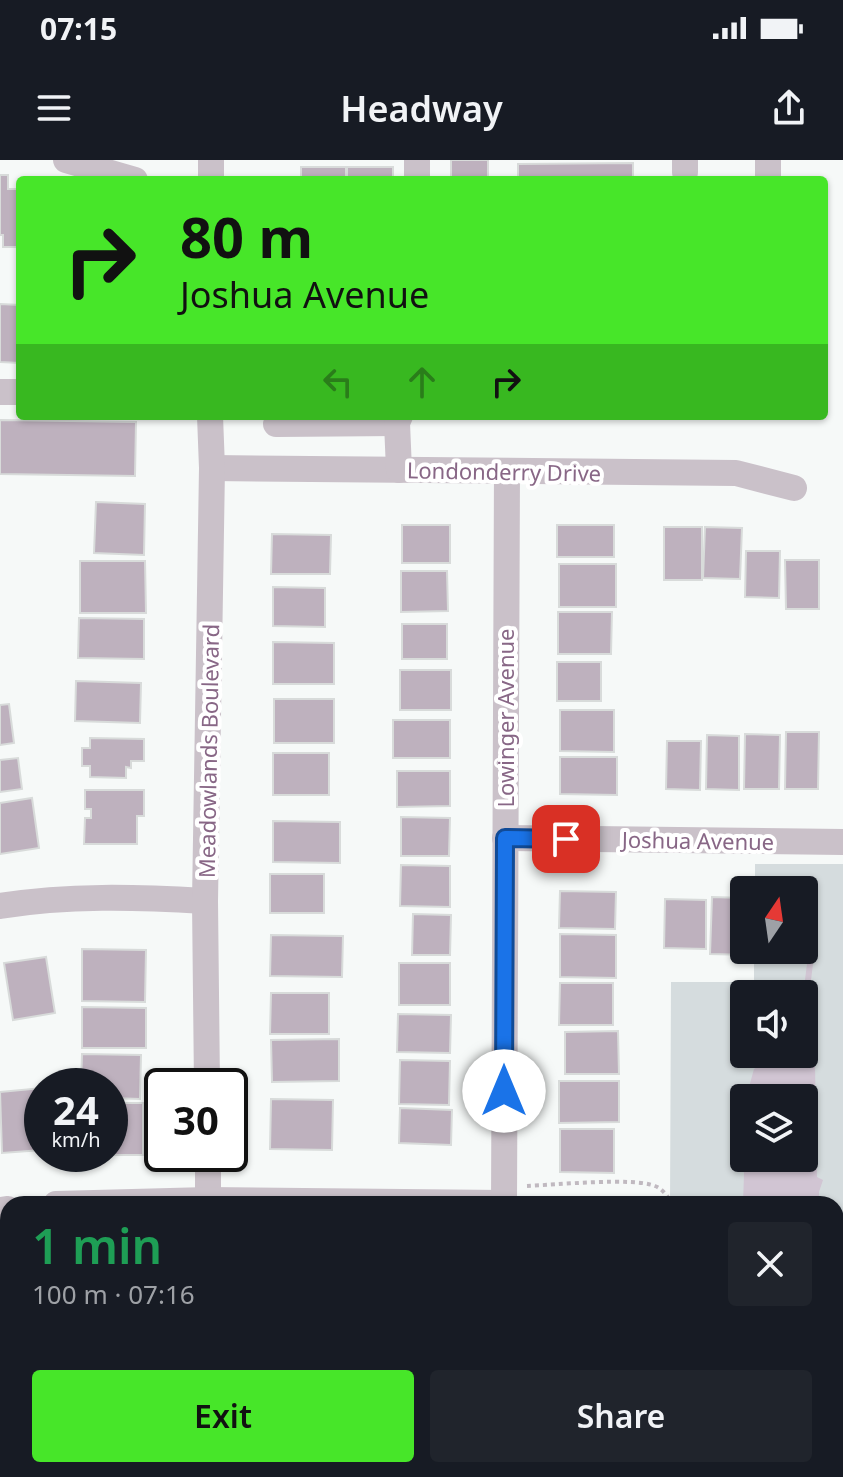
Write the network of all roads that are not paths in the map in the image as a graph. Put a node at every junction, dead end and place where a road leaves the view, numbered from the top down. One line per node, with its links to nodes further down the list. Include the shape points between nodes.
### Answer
1 (66, 160): 2 (street)
2 (121, 176)
3 (210, 420): 6 (street, Meadowlands Boulevard)
4 (398, 420): 5 (street); 7 (street)
5 (276, 424)
6 (212, 468): 7 (street, Londonderry Drive); 12 (street, Meadowlands Boulevard)
7 (399, 470): 8 (street, Londonderry Drive)
8 (507, 471): 9 (street, Londonderry Drive, via 736,473); 10 (street, Lowinger Avenue)
9 (794, 488)
10 (505, 838): 11 (street, Joshua Avenue); 17 (street, Lowinger Avenue)
11 (843, 842)
12 (205, 901): 13 (street, via 44,899); 14 (street, Meadowlands Boulevard)
13 (0, 906)
14 (207, 1068)
15 (208, 1172): 16 (street)
16 (208, 1196)
17 (504, 1196)

